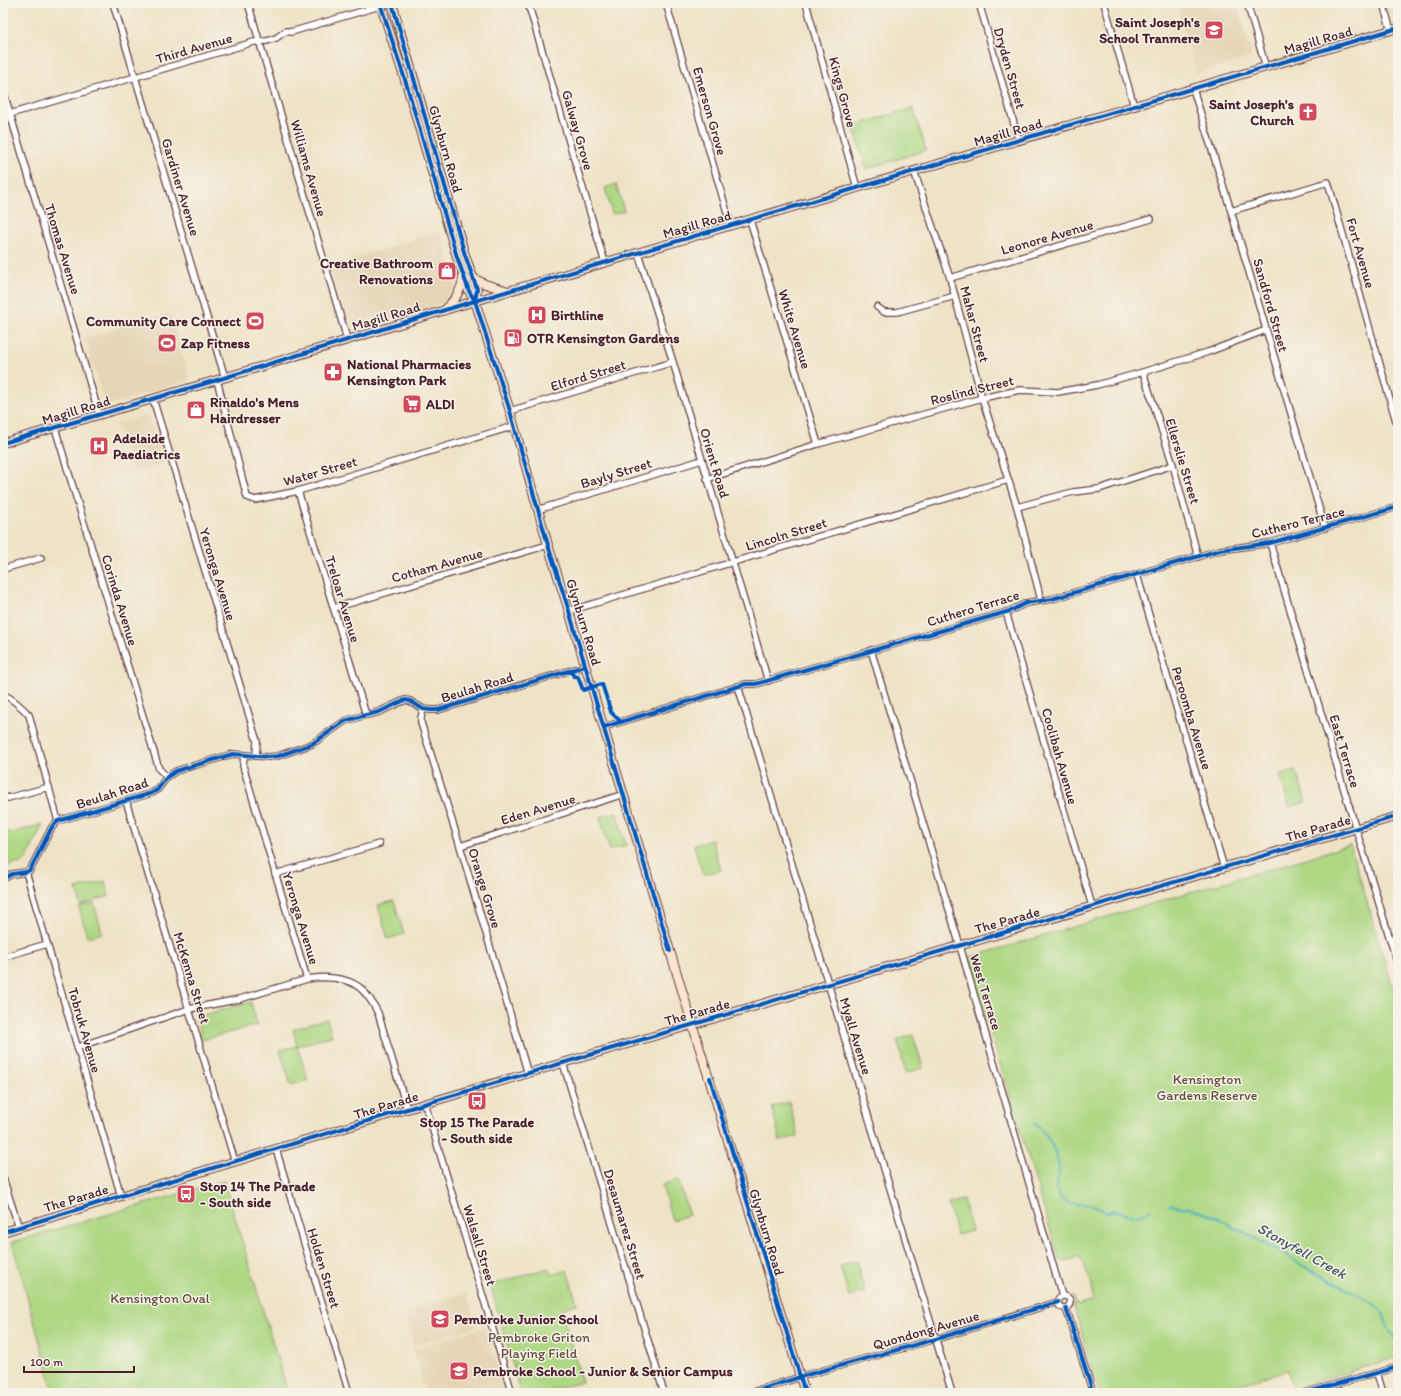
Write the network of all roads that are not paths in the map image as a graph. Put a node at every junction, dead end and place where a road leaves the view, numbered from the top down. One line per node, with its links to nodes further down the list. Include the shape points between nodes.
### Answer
1 (113, 3): 15 (street, Gardiner Avenue)
2 (248, 3): 13 (street, Williams Avenue)
3 (391, 3): 11 (street, Third Avenue); 21 (main road, Glynburn Road)
4 (528, 3): 30 (street, Galway Grove)
5 (666, 3): 28 (street, Emerson Grove)
6 (806, 3): 24 (street, Kings Grove)
7 (979, 3): 22 (street, Dryden Street)
8 (1104, 3): 18 (street)
9 (1247, 3): 14 (street)
10 (1383, 3): 12 (street)
11 (381, 4): 13 (street, Third Avenue, via 291,32 286,31 267,41); 21 (main road, Glynburn Road, via 407,86)
12 (1394, 30): 14 (main road, Magill Road)
13 (259, 41): 15 (street, Third Avenue); 40 (street, Williams Avenue)
14 (1266, 68): 16 (main road, Magill Road)
15 (135, 77): 19 (street, Third Avenue); 43 (street, Gardiner Avenue)
16 (1193, 89): 18 (main road, Magill Road); 25 (street, Sandford Street)
17 (3, 90): 19 (street, Thomas Avenue)
18 (1134, 106): 22 (main road, Magill Road)
19 (10, 114): 20 (street, Third Avenue); 48 (street, Thomas Avenue)
20 (3, 116)
21 (425, 130): 31 (main road, Glynburn Road); 32 (main road, Glynburn Road)
22 (1018, 141): 23 (main road, Magill Road)
23 (914, 171): 24 (main road, Magill Road); 33 (street, Mahar Street)
24 (857, 188): 27 (main road, Magill Road)
25 (1231, 211): 39 (street, Sandford Street); 51 (street, Fort Avenue, via 1328,182)
26 (1151, 219): 33 (street, Leonore Avenue)
27 (750, 220): 28 (main road, Magill Road); 53 (street, White Avenue)
28 (731, 226): 29 (main road, Magill Road)
29 (638, 253): 30 (main road, Magill Road); 41 (street, Orient Road)
30 (605, 263): 34 (main road, Magill Road)
31 (463, 275): 36 (main road, Glynburn Road); 38 (main road, via 456,298)
32 (473, 278): 34 (main road); 36 (main road, Glynburn Road, via 477,289)
33 (950, 278): 35 (street, Mahar Street)
34 (509, 291): 36 (main road, Magill Road)
35 (955, 296): 37 (street, via 897,312 884,312); 45 (street, Mahar Street)
36 (475, 301): 38 (main road, Magill Road); 47 (main road, Glynburn Road)
37 (877, 307)
38 (444, 310): 40 (main road, Magill Road)
39 (1266, 330): 42 (street, Roslind Street, via 1208,352); 62 (street, Sandford Street)
40 (348, 339): 43 (main road, Magill Road)
41 (673, 362): 47 (street, Elford Street); 54 (street, Orient Road)
42 (1143, 372): 45 (street, Roslind Street, via 1097,385 1058,392 1020,390); 55 (street, Ellerslie Street)
43 (225, 378): 44 (main road, Magill Road)
44 (217, 380): 46 (main road, Magill Road); 58 (street, Water Street, via 247,497 255,500)
45 (982, 398): 53 (street, Roslind Street); 57 (street, Mahar Street)
46 (153, 399): 48 (main road, Magill Road); 83 (street, Yeronga Avenue, via 257,741)
47 (510, 411): 49 (main road, Glynburn Road)
48 (100, 414): 50 (main road, Magill Road)
49 (514, 426): 58 (street, Water Street); 61 (main road, Glynburn Road)
50 (55, 428): 52 (main road, Magill Road); 84 (street, Corinda Avenue, via 158,768)
51 (1398, 428)
52 (3, 443)
53 (818, 444): 56 (street, Roslind Street)
54 (702, 460): 56 (street, Orient Road); 61 (street, Bayly Street)
55 (1173, 465): 59 (street, via 1099,489 1073,492); 65 (street, Ellerslie Street)
56 (707, 479): 67 (street, Orient Road)
57 (1008, 480): 59 (street, Mahar Street); 67 (street, Lincoln Street)
58 (298, 490): 71 (street, Treloar Avenue)
59 (1017, 507): 70 (street, Mahar Street)
60 (1398, 507): 62 (street, Cuthero Terrace)
61 (537, 510): 64 (main road, Glynburn Road)
62 (1325, 528): 63 (street, Cuthero Terrace)
63 (1270, 543): 65 (street, Cuthero Terrace, via 1220,550); 91 (street, East Terrace)
64 (548, 545): 71 (street, Cotham Avenue); 72 (main road, Glynburn Road)
65 (1198, 557): 69 (street, Cuthero Terrace)
66 (41, 558): 68 (street)
67 (733, 562): 72 (street, Lincoln Street); 76 (street, Orient Road)
68 (3, 569)
69 (1137, 575): 70 (street, Cuthero Terrace, via 1052,600); 94 (street, Peroomba Avenue)
70 (1042, 600): 73 (street, Cuthero Terrace, via 1022,604)
71 (334, 608): 80 (street, Treloar Avenue)
72 (569, 611): 75 (main road, Glynburn Road)
73 (1006, 612): 74 (street, Cuthero Terrace); 98 (street, Coolibah Avenue)
74 (871, 650): 76 (street, Cuthero Terrace); 100 (street, West Terrace)
75 (585, 666): 79 (street, Beulah Road, via 438,710); 81 (main road, Glynburn Road)
76 (768, 680): 77 (street, Cuthero Terrace)
77 (738, 686): 81 (street, Cuthero Terrace); 104 (street, Myall Avenue)
78 (3, 694): 85 (street, via 18,703 29,715)
79 (423, 709): 80 (street, Beulah Road, via 405,700 379,712); 93 (street, Orange Grove, via 421,723)
80 (366, 714): 83 (street, Beulah Road, via 341,724 312,744 278,756)
81 (604, 727): 86 (main road, Glynburn Road)
82 (244, 755): 83 (street, Beulah Road); 84 (street, Beulah Road, via 233,754 176,771); 96 (street, Yeronga Avenue, via 243,766)
83 (256, 756)
84 (167, 777): 88 (street, Beulah Road, via 152,793)
85 (49, 787): 87 (street, via 8,798); 90 (street)
86 (624, 794): 93 (street, Eden Avenue); 106 (main road, Glynburn Road)
87 (3, 796)
88 (126, 801): 90 (street, Beulah Road); 105 (street, McKenna Street)
89 (1398, 816): 91 (main road, The Parade)
90 (58, 821): 95 (street, via 52,827 30,870)
91 (1356, 829): 94 (main road, The Parade); 102 (street, East Terrace)
92 (379, 844): 96 (street)
93 (460, 846): 109 (street, Orange Grove)
94 (1224, 868): 98 (main road, The Parade)
95 (26, 872): 97 (street, via 17,872); 99 (street, Tobruk Avenue)
96 (275, 874): 103 (street, Yeronga Avenue)
97 (3, 878)
98 (1092, 906): 100 (main road, The Parade)
99 (47, 944): 101 (street); 107 (street, Tobruk Avenue)
100 (959, 945): 104 (main road, The Parade); 118 (street, West Terrace)
101 (3, 957)
102 (1398, 965)
103 (307, 978): 105 (street, via 240,998); 111 (street, Yeronga Avenue, via 344,980 359,987 370,998 378,1012)
104 (828, 984): 106 (main road, The Parade); 121 (street, Myall Avenue)
105 (189, 1009): 107 (street); 113 (street, McKenna Street)
106 (693, 1024): 108 (main road, The Parade); 124 (main road, Glynburn Road)
107 (78, 1047): 115 (street, Tobruk Avenue)
108 (563, 1063): 109 (main road, The Parade); 127 (street, Desaumarez Street)
109 (528, 1074): 110 (main road, The Parade)
110 (425, 1104): 111 (main road, The Parade); 126 (street, Walsall Street)
111 (407, 1109): 112 (main road, The Parade)
112 (276, 1149): 113 (main road, The Parade); 125 (street, Holden Street)
113 (235, 1162): 115 (main road, The Parade)
114 (3, 1178): 116 (street)
115 (121, 1196): 116 (main road, The Parade)
116 (19, 1228): 117 (main road, The Parade)
117 (3, 1232)
118 (1062, 1296): 119 (street); 120 (street, via 1070,1300 1070,1305)
119 (1058, 1302): 120 (street, via 1062,1308); 121 (street, Quondong Avenue)
120 (1066, 1308): 131 (street)
121 (936, 1339): 124 (street, Quondong Avenue); 130 (street, Myall Avenue)
122 (1398, 1367): 123 (street)
123 (1377, 1373): 132 (street); 133 (street)
124 (800, 1378): 128 (street, Quondong Avenue); 129 (main road, Glynburn Road)
125 (349, 1393)
126 (512, 1393)
127 (664, 1393)
128 (749, 1393)
129 (805, 1393)
130 (952, 1393)
131 (1094, 1393)
132 (1304, 1393)
133 (1383, 1393)

